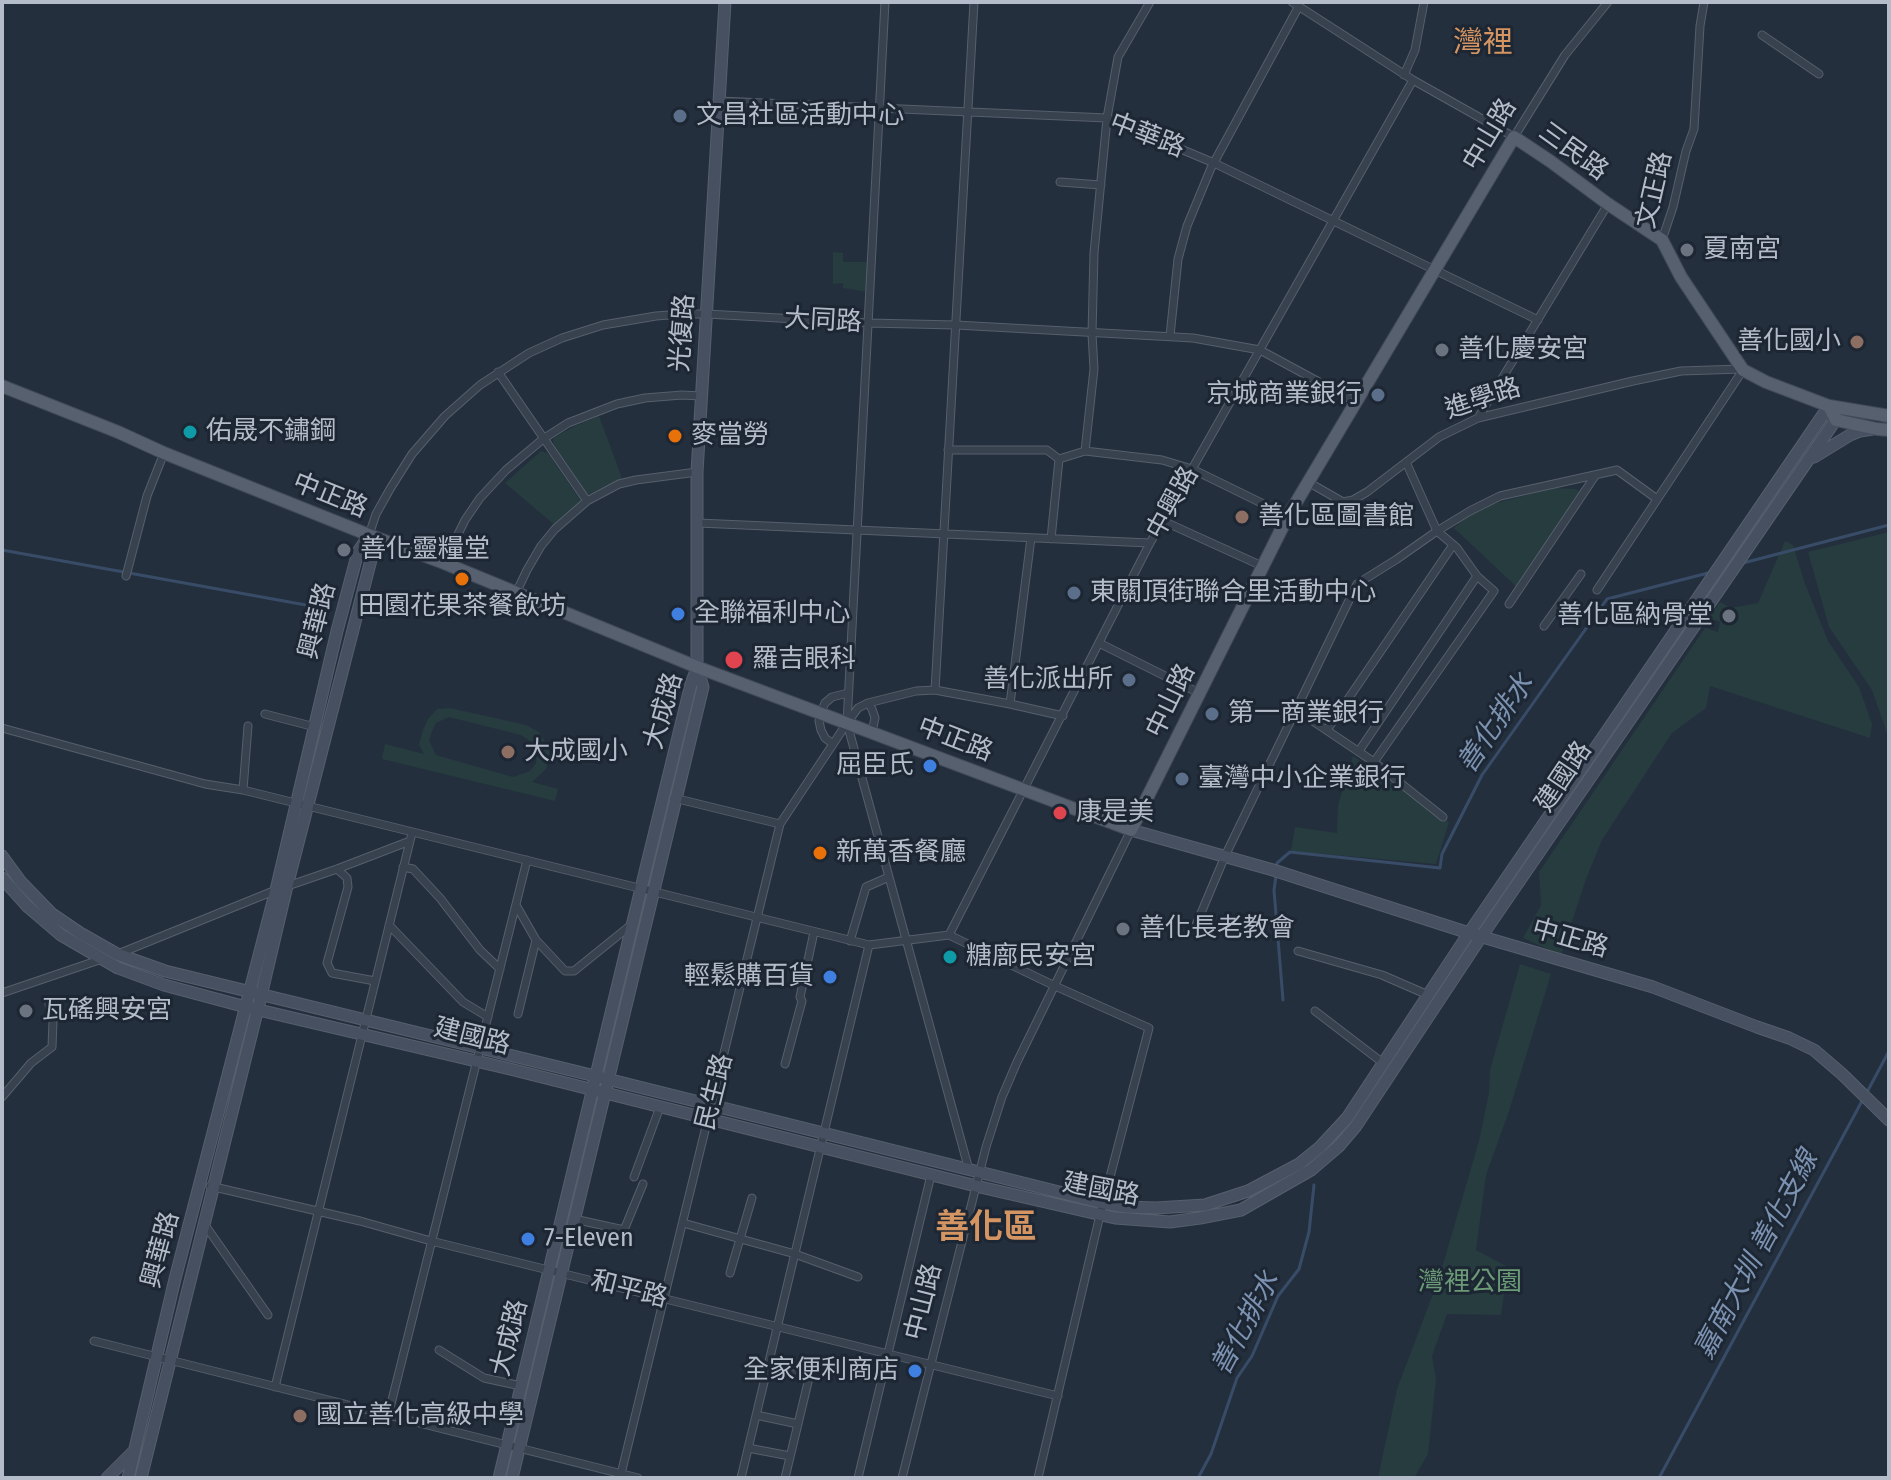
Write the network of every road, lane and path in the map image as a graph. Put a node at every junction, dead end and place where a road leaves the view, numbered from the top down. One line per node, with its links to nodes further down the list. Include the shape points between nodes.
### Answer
1 (725, 2): 13 (street, 光復路)
2 (885, 2): 14 (street)
3 (974, 2): 15 (street)
4 (1150, 2): 16 (street, via 1118,57)
5 (1424, 2): 11 (street, via 1415,50)
6 (1608, 2): 17 (street, 中山路)
7 (1704, 2): 23 (street, 文正路, via 1694,129)
8 (1295, 4): 11 (street, 三民路); 18 (street)
9 (1762, 35): 10 (street)
10 (1819, 74)
11 (1404, 75): 12 (street, 三民路)
12 (1413, 80): 17 (street, 三民路); 22 (street, 中興路)
13 (719, 101): 14 (street, 中華路); 25 (street, 光復路)
14 (880, 108): 15 (street, 中華路); 27 (street)
15 (968, 112): 16 (street, 中華路); 28 (street)
16 (1107, 118): 18 (street, 中華路); 20 (street)
17 (1514, 137): 21 (main road, 三民路); 24 (main road, 中山路)
18 (1214, 163): 22 (street, 中華路); 30 (street, via 1181,247)
19 (1060, 182): 20 (street)
20 (1101, 185): 29 (street)
21 (1608, 204): 23 (main road, 三民路); 26 (street)
22 (1333, 221): 24 (street, 中華路); 31 (street, 中興路)
23 (1662, 240): 32 (main road, 文正路)
24 (1436, 270): 26 (street, 中華路); 36 (main road, 中山路)
25 (707, 314): 27 (street, 大同路); 33 (street, 大同路, via 595,327 540,348); 35 (street, 光復路)
26 (1538, 320): 40 (street)
27 (868, 323): 28 (street, 大同路); 58 (street)
28 (956, 325): 29 (street, 大同路); 43 (street)
29 (1092, 334): 30 (street, 大同路); 44 (street, via 1094,369)
30 (1170, 336): 31 (street, 大同路)
31 (1260, 350): 36 (street, 大同路); 49 (street, 中興路)
32 (1743, 370): 37 (main road); 40 (street, 進學路, via 1681,371); 53 (street)
33 (498, 372): 42 (street); 61 (street, 大同路, via 421,443 390,489)
34 (2, 386): 45 (main road, 中正路)
35 (701, 396): 42 (street, via 617,404); 50 (street, 光復路)
36 (1356, 402): 52 (main road, 中山路)
37 (1829, 406): 38 (main road); 68 (street, 建國路)
38 (1840, 414): 39 (main road); 41 (main road); 48 (street, 建國路)
39 (1889, 416)
40 (1478, 418): 47 (street, 進學路, via 1439,437)
41 (1883, 429): 48 (street, via 1850,435)
42 (543, 439): 54 (street); 66 (street, via 480,498)
43 (948, 450): 46 (street, via 1047,450); 60 (street)
44 (1085, 451): 46 (street); 49 (street)
45 (164, 453): 61 (main road, 中正路); 70 (street)
46 (1059, 459): 63 (street)
47 (1406, 462): 52 (street, 進學路, via 1353,500 1343,502); 59 (street)
48 (1807, 462): 68 (street, 建國路, via 1740,559)
49 (1192, 469): 55 (street); 56 (street, 中興路)
50 (697, 472): 54 (street, via 619,484); 57 (street, 光復路)
51 (1595, 475): 53 (street, via 1617,470); 59 (street, via 1500,496); 74 (street)
52 (1308, 482): 55 (main road, 中山路)
53 (1657, 499): 72 (street)
54 (587, 501): 73 (street, via 541,546)
55 (1288, 516): 67 (main road, 中山路)
56 (1163, 521): 64 (street, 中興路); 67 (street)
57 (698, 523): 58 (street); 77 (street, 光復路)
58 (857, 530): 60 (street); 79 (street)
59 (1437, 531): 65 (street); 83 (street, via 1357,584)
60 (944, 534): 62 (street); 78 (street)
61 (369, 535): 66 (main road, 中正路); 89 (street, 興華路, via 358,552); 99 (street, 興華路, via 372,556)
62 (1031, 538): 63 (street); 82 (street)
63 (1051, 539): 64 (street)
64 (1150, 543): 76 (street, 中興路)
65 (1453, 545): 71 (street); 91 (street)
66 (444, 563): 73 (main road, 中正路)
67 (1262, 566): 80 (main road, 中山路)
68 (1726, 569): 119 (street, 建國路, via 1713,578); 121 (street, 建國路)
69 (1581, 574): 75 (street)
70 (126, 576)
71 (1477, 576): 94 (street); 95 (street, via 1494,591)
72 (1597, 590)
73 (516, 593): 77 (main road, 中正路)
74 (1509, 604)
75 (1544, 626)
76 (1099, 643): 80 (street); 86 (street, 中興路)
77 (697, 667): 84 (main road, 中正路); 98 (street, 大成路)
78 (935, 690): 81 (street); 82 (street)
79 (848, 693): 84 (street, via 832,697); 87 (street)
80 (1199, 693): 102 (main road, 中山路)
81 (868, 703): 87 (street, 民生路); 92 (street, via 875,718)
82 (1010, 704): 86 (street)
83 (1295, 709): 91 (street); 105 (street)
84 (821, 713): 87 (main road, 中正路); 93 (street, via 821,730)
85 (265, 714): 89 (street)
86 (1063, 716): 97 (street, 中興路)
87 (847, 723): 92 (main road, 中正路); 93 (street, 民生路); 109 (street)
88 (248, 726): 96 (street)
89 (315, 727): 99 (street, 興華路)
90 (2, 728): 96 (street)
91 (1327, 730): 94 (street)
92 (872, 732): 97 (main road, 中正路)
93 (833, 744): 101 (street, 民生路)
94 (1359, 751): 95 (street)
95 (1374, 762): 100 (street)
96 (243, 790): 99 (street)
97 (1025, 790): 102 (main road, 中正路); 120 (street, 中興路)
98 (670, 797): 101 (street); 112 (street, 大成路)
99 (302, 804): 103 (street); 111 (street, 興華路)
100 (1443, 817)
101 (780, 824): 114 (street, 民生路)
102 (1131, 830): 105 (street, 中正路); 131 (street, 中山路)
103 (411, 837): 106 (street); 107 (street); 108 (street)
104 (2, 856): 127 (street, 建國路, via 52,914)
105 (1225, 856): 117 (street); 119 (street, 中正路)
106 (527, 860): 112 (street); 113 (street)
107 (403, 867): 116 (street); 129 (street, via 413,869)
108 (337, 869): 111 (street); 130 (street, via 348,887 327,963 332,973)
109 (889, 877): 123 (street, via 866,887); 124 (street)
110 (2, 878): 128 (street, 建國路, via 43,922)
111 (282, 888): 127 (street); 133 (street, 興華路)
112 (647, 890): 114 (street); 115 (street, 大成路); 145 (street, 大成路)
113 (516, 905): 122 (street); 129 (street)
114 (758, 917): 118 (street); 148 (street, 民生路)
115 (632, 923): 122 (street, via 574,971 565,971); 145 (street, 大成路)
116 (389, 925): 130 (street); 139 (street, via 463,1002)
117 (1196, 925)
118 (814, 932): 123 (street); 144 (street)
119 (1469, 933): 121 (street, 中正路); 134 (street, 建國路)
120 (949, 935): 124 (street); 131 (street)
121 (1481, 937): 151 (street, 中正路, via 1653,987 1789,1038 1814,1050); 161 (street, 建國路, via 1356,1126 1316,1166 1241,1210 1223,1214 1170,1222 1115,1218)
122 (536, 940): 138 (street)
123 (850, 941): 125 (street)
124 (906, 941): 125 (street); 154 (street)
125 (869, 945): 152 (street)
126 (1298, 951): 134 (street, via 1382,975)
127 (117, 954): 128 (street); 133 (street, 建國路)
128 (100, 959): 132 (street); 136 (street, 建國路, via 164,985)
129 (500, 969): 139 (street)
130 (375, 981): 140 (street)
131 (1055, 986): 154 (street, 中山路, via 1009,1078); 161 (street, via 1149,1028)
132 (2, 993)
133 (255, 995): 136 (street, 興華路); 140 (street, 建國路)
134 (1428, 995): 143 (street, 建國路)
135 (49, 1004): 147 (street, via 52,1047)
136 (252, 1008): 140 (street, 建國路); 158 (street, 興華路)
137 (1315, 1011): 143 (street)
138 (518, 1014)
139 (488, 1017): 141 (street)
140 (364, 1027): 141 (street, 建國路); 142 (street, 建國路); 162 (street)
141 (480, 1048): 142 (street); 145 (street, 建國路)
142 (476, 1061): 146 (street, 建國路); 167 (street)
143 (1383, 1063): 161 (street, 建國路, via 1347,1118 1320,1147 1268,1182 1205,1205)
144 (785, 1064)
145 (601, 1077): 146 (street, 大成路); 148 (street, 建國路)
146 (598, 1091): 149 (street, 建國路); 163 (street, 大成路); 169 (street, 大成路)
147 (2, 1097)
148 (712, 1104): 150 (street, 民生路); 152 (street, 建國路)
149 (660, 1107): 150 (street, 建國路); 156 (street)
150 (708, 1119): 153 (street, 建國路); 165 (street, 民生路)
151 (1889, 1120)
152 (824, 1132): 153 (street); 154 (street, 建國路)
153 (820, 1147): 155 (street, 建國路); 168 (street)
154 (974, 1171): 159 (street, 中山路); 161 (street, 建國路)
155 (931, 1175): 159 (street, 建國路); 177 (street)
156 (634, 1177)
157 (643, 1184): 163 (street, via 624,1230)
158 (207, 1185): 162 (street, 和平路); 164 (street, 興華路); 178 (street, 興華路)
159 (976, 1186): 161 (street, 建國路); 179 (street, 中山路)
160 (752, 1198): 166 (street)
161 (1102, 1209): 183 (street)
162 (318, 1212): 167 (street, 和平路); 182 (street)
163 (574, 1219): 169 (street, 大成路)
164 (203, 1223): 173 (street); 178 (street, 興華路)
165 (683, 1223): 166 (street); 172 (street, 民生路)
166 (740, 1238): 168 (street); 170 (street)
167 (431, 1241): 169 (street, 和平路); 185 (street)
168 (795, 1254): 171 (street); 174 (street)
169 (555, 1272): 172 (street, 和平路); 181 (street, 大成路); 189 (street, 大成路)
170 (730, 1273)
171 (858, 1277)
172 (664, 1298): 174 (street, 和平路); 192 (street, 民生路)
173 (268, 1315)
174 (777, 1326): 177 (street, 和平路); 180 (street)
175 (94, 1341): 178 (street)
176 (439, 1350): 181 (street, via 484,1378)
177 (887, 1354): 179 (street, 和平路); 201 (street)
178 (163, 1359): 182 (street); 190 (street, 興華路); 195 (street, 興華路)
179 (931, 1365): 183 (street, 和平路); 202 (street, 中山路)
180 (767, 1368): 184 (street); 186 (street, via 809,1378)
181 (521, 1386): 187 (street, 大成路)
182 (275, 1387): 185 (street)
183 (1058, 1396): 203 (street)
184 (756, 1415): 186 (street); 188 (street)
185 (388, 1416): 187 (street)
186 (798, 1424): 191 (street)
187 (507, 1446): 189 (street); 196 (street, 大成路)
188 (748, 1448): 191 (street); 199 (street)
189 (519, 1449): 192 (street); 197 (street, 大成路)
190 (135, 1450): 193 (street); 194 (street, 興華路)
191 (790, 1456): 200 (street)
192 (620, 1476): 198 (street)
193 (107, 1478)
194 (128, 1478)
195 (141, 1478)
196 (499, 1478)
197 (512, 1478)
198 (638, 1478)
199 (741, 1478)
200 (785, 1478)
201 (858, 1478)
202 (902, 1478)
203 (1038, 1478)

